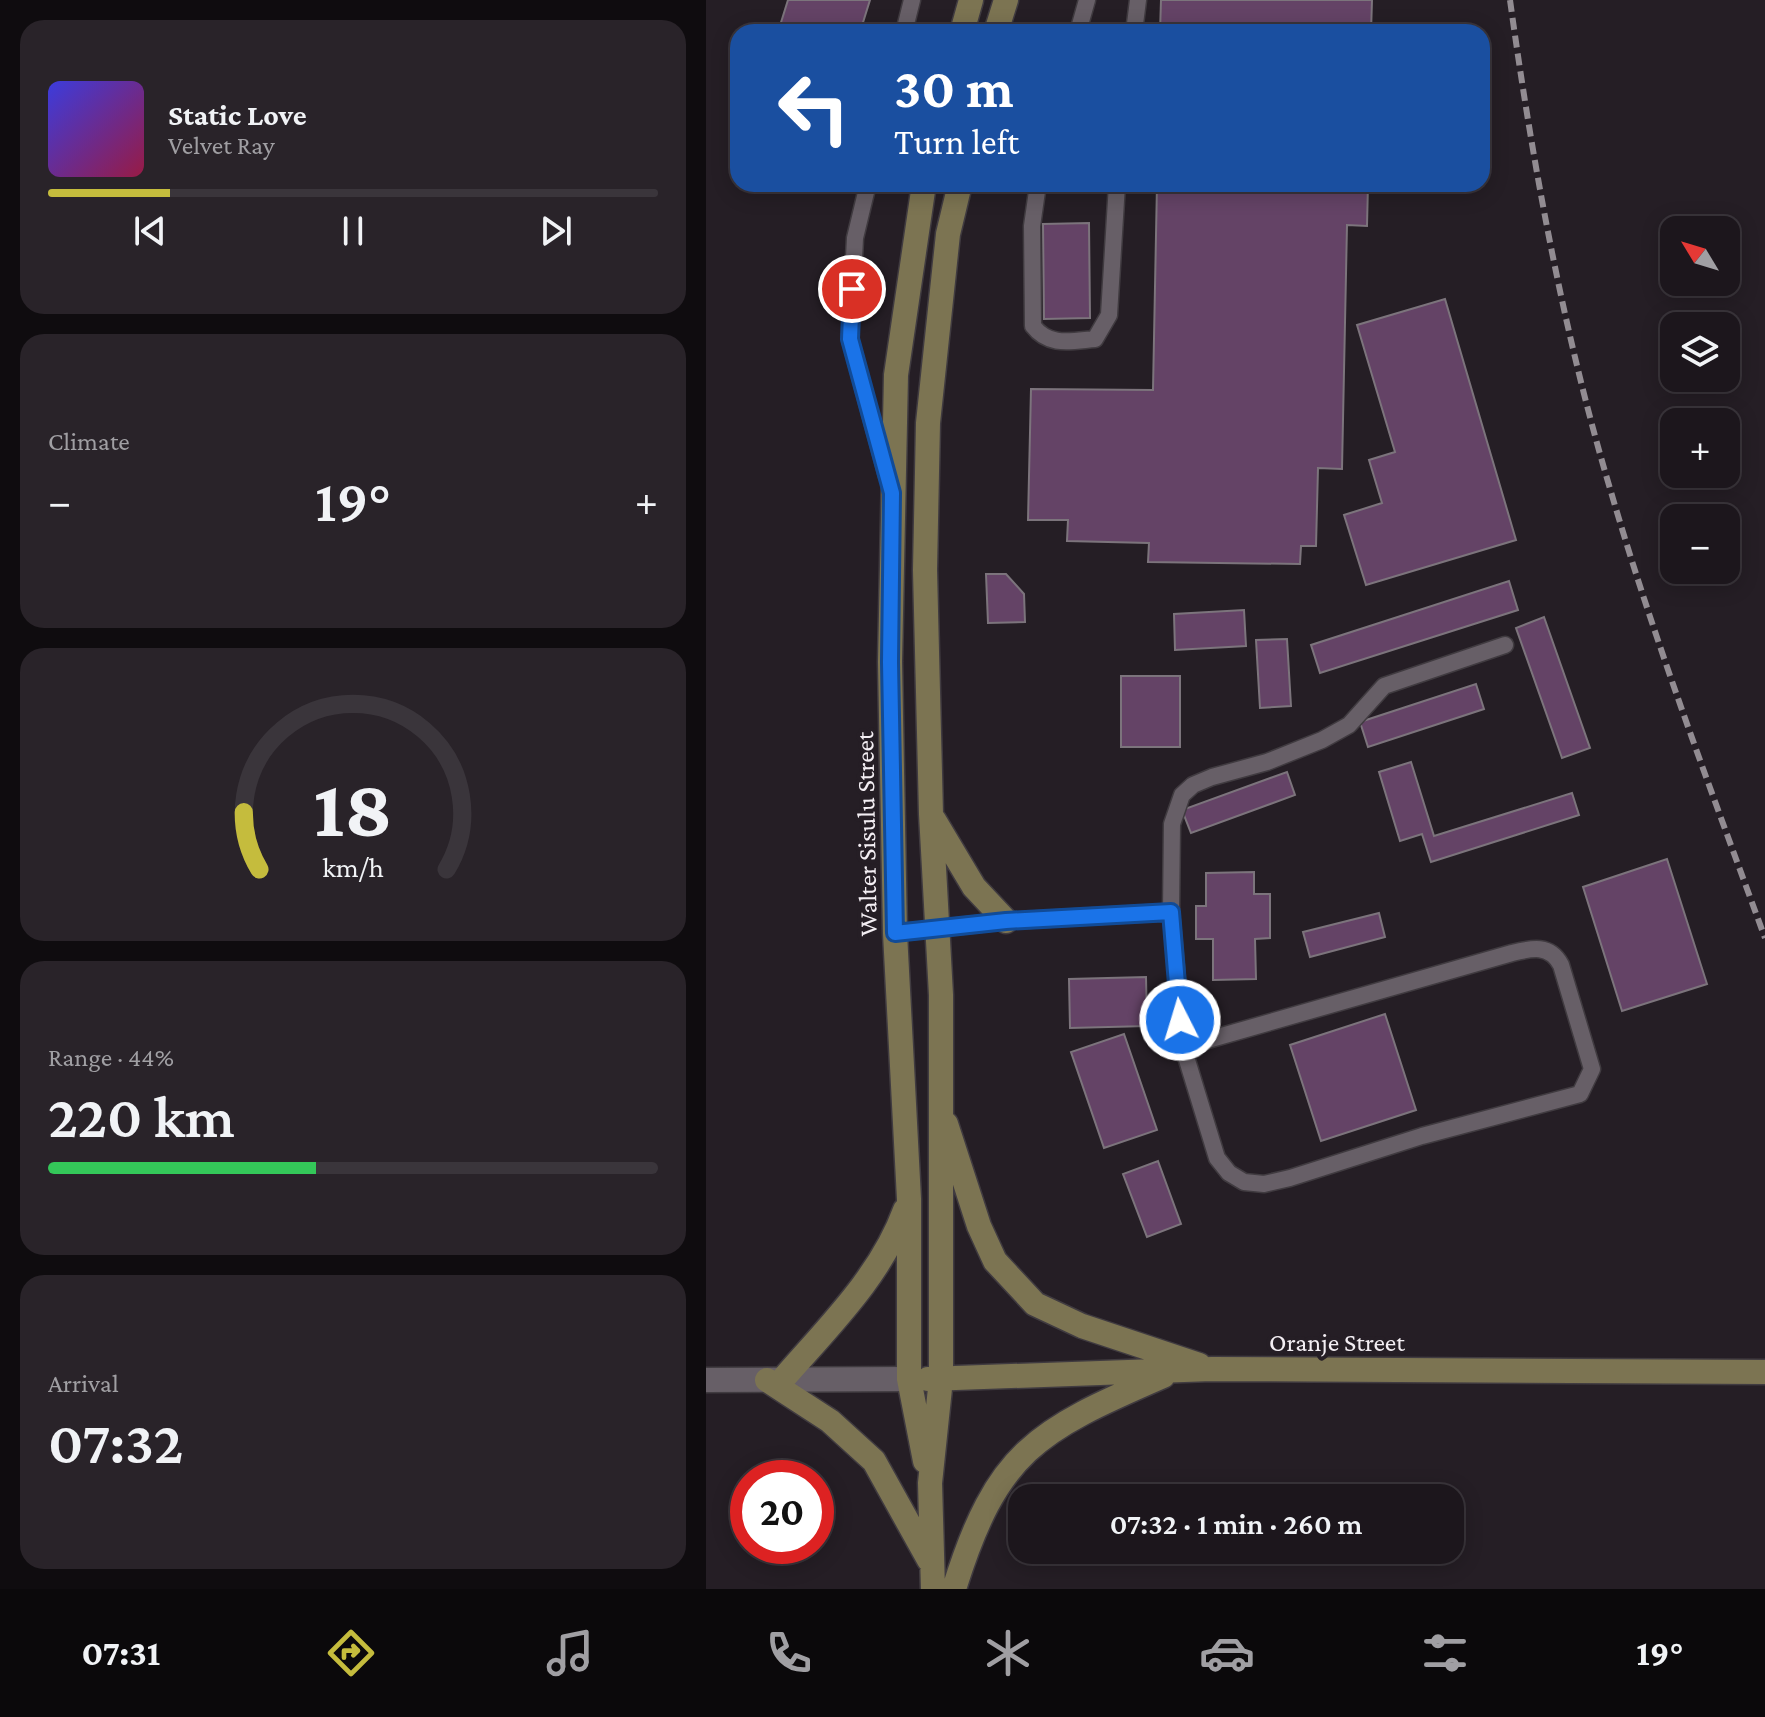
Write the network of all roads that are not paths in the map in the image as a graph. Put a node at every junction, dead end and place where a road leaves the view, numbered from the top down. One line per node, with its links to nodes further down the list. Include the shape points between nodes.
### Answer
1 (912, 0): 6 (lane)
2 (971, 0): 7 (main road)
3 (1006, 0): 8 (main road)
4 (1087, 0): 9 (lane)
5 (1138, 0): 10 (lane)
6 (906, 24)
7 (964, 24)
8 (998, 24)
9 (1080, 24)
10 (1135, 24)
11 (866, 192): 16 (lane, via 855,238 850,339)
12 (923, 192): 16 (main road, Walter Sisulu Street, via 896,375)
13 (958, 192): 18 (main road, Walter Sisulu Street, via 948,234 928,423 925,570)
14 (1037, 192): 15 (lane, via 1033,326 1049,341 1063,341 1095,339 1109,315)
15 (1117, 192)
16 (892, 493): 22 (main road, Walter Sisulu Street)
17 (1505, 645): 19 (lane, via 1384,686 1349,725 1322,740 1193,785 1175,809)
18 (931, 814): 20 (main road, via 974,887); 21 (main road, Walter Sisulu Street)
19 (1171, 912): 20 (lane); 23 (lane)
20 (1006, 921): 21 (lane)
21 (936, 928): 22 (lane); 24 (main road, Walter Sisulu Street)
22 (895, 933): 25 (main road, Walter Sisulu Street)
23 (1183, 1047): 23 (lane, via 1217,1158 1244,1182 1264,1184 1422,1136 1569,1100 1586,1087 1592,1069 1561,965 1556,955 1540,948)
24 (940, 1108): 26 (main road, via 995,1261 1035,1304 1082,1326); 31 (main road, Walter Sisulu Street)
25 (909, 1199): 29 (main road, via 897,1233 873,1273); 30 (main road, Walter Sisulu Street)
26 (1212, 1369): 27 (main road, Oranje Street); 28 (main road, Oranje Street)
27 (1176, 1370): 31 (main road, Oranje Street); 35 (main road, via 1080,1411 1044,1434 1011,1466 987,1503)
28 (1765, 1372)
29 (775, 1379): 30 (street); 32 (street); 34 (main road, via 874,1461)
30 (909, 1379): 31 (main road, Oranje Street); 33 (main road, Walter Sisulu Street)
31 (941, 1379): 33 (main road, Walter Sisulu Street)
32 (706, 1380)
33 (930, 1483): 34 (main road, Walter Sisulu Street)
34 (933, 1579)
35 (954, 1589)

